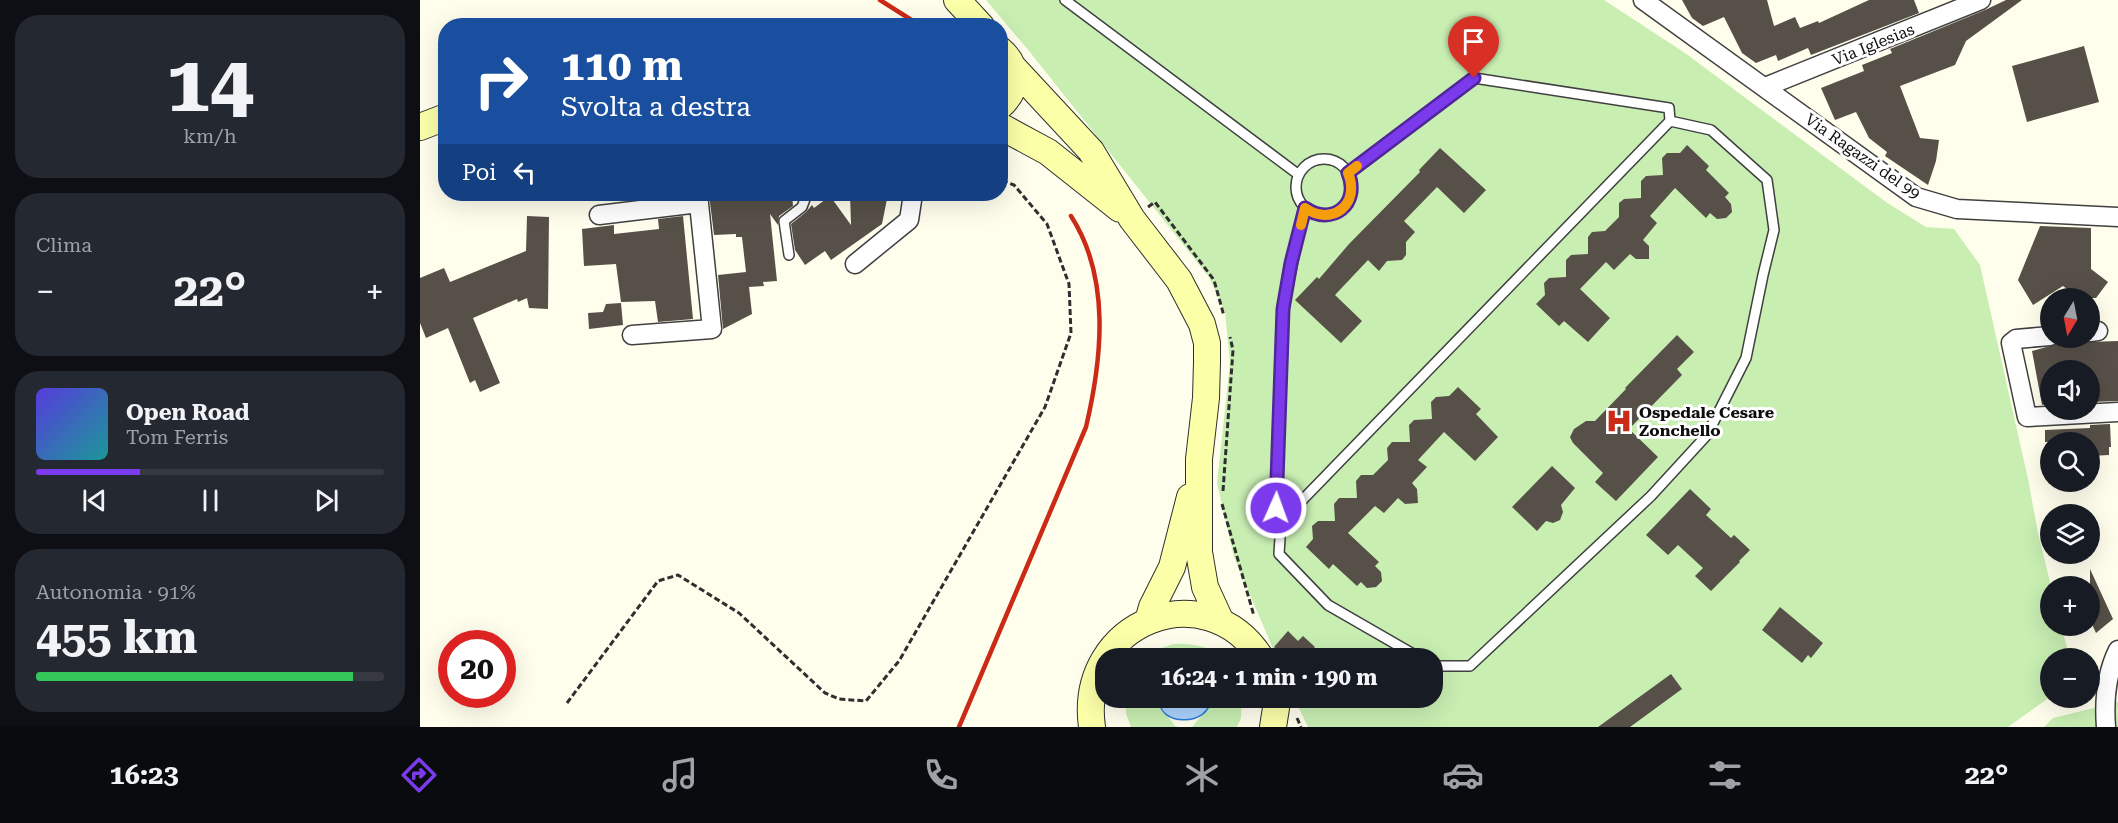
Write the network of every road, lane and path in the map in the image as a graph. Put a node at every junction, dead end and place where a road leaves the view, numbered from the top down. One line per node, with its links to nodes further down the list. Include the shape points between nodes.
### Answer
1 (1065, 0): 14 (lane)
2 (1643, 0): 7 (street, Via Ragazzi del 99)
3 (1980, 0): 4 (street, Via Iglesias)
4 (1936, 8): 7 (street, Via Iglesias)
5 (1008, 58): 23 (main road, via 1091,151)
6 (1008, 62): 8 (main road, via 1015,75)
7 (1765, 87): 22 (street, Via Ragazzi del 99, via 1916,197 1957,209)
8 (1008, 97)
9 (438, 120): 11 (main road)
10 (1670, 121): 13 (lane, via 1669,108 1474,78); 30 (lane); 36 (lane, via 1711,130 1767,180 1774,230 1746,358 1707,435 1651,496 1470,666)
11 (420, 127)
12 (1008, 130): 23 (main road, via 1048,152)
13 (1348, 173): 14 (lane, via 1327,159 1310,163); 20 (lane, via 1352,190 1345,206 1330,215)
14 (1299, 175): 20 (lane, via 1296,192)
15 (1008, 183): 38 (path, via 1047,224 1069,284 1071,333 1045,407 899,661 866,701 839,699 825,693 739,613 678,575 658,581)
16 (681, 201): 21 (street)
17 (698, 201): 26 (street, via 712,329)
18 (804, 201): 24 (lane, via 784,221)
19 (912, 201): 25 (street, via 909,220)
20 (1305, 208): 30 (lane, via 1283,309 1276,508)
21 (599, 215)
22 (2118, 217)
23 (1132, 219): 29 (main road, via 1179,280 1202,324 1207,362)
24 (789, 255)
25 (855, 264)
26 (632, 335)
27 (2040, 337): 28 (street, via 2016,339 2012,343 2027,417)
28 (2118, 412)
29 (1199, 459): 31 (main road, via 1172,567); 32 (main road, via 1199,552 1204,587)
30 (1281, 522): 34 (lane, via 1279,554 1328,605)
31 (1148, 621): 32 (main road, via 1172,615 1197,615); 40 (main road, via 1128,632 1099,666 1092,688)
32 (1221, 622): 33 (main road)
33 (1255, 648)
34 (1402, 648)
35 (2118, 650): 37 (street, via 2113,660)
36 (1443, 666)
37 (2111, 697): 42 (street)
38 (567, 703)
39 (1276, 708): 41 (main road)
40 (1092, 727)
41 (1273, 727)
42 (2106, 727)

